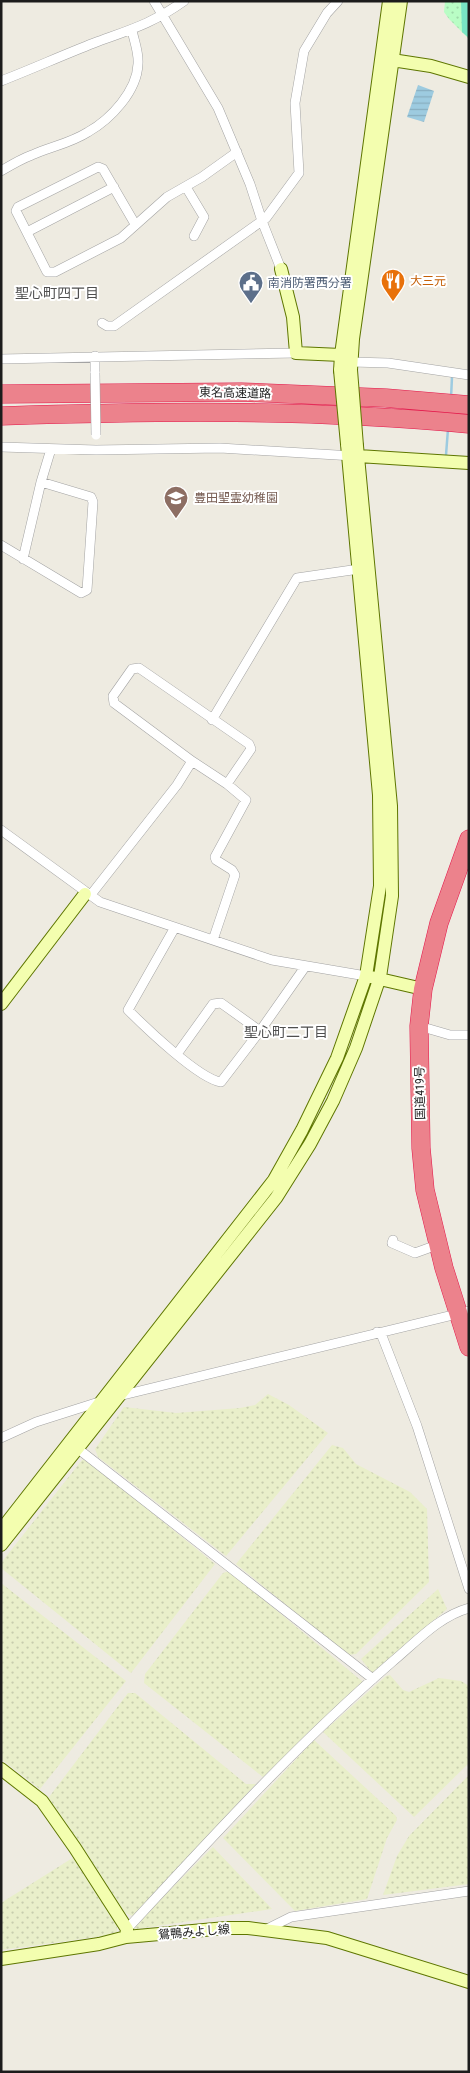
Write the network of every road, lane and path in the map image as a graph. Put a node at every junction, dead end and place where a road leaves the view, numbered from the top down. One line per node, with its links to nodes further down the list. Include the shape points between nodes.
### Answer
1 (154, 1): 6 (street)
2 (184, 1): 6 (street)
3 (338, 1): 15 (street, via 304,51 296,103 299,173)
4 (389, 1): 22 (street)
5 (400, 1): 8 (street)
6 (163, 16): 7 (street); 11 (street, via 218,108)
7 (132, 30): 10 (street); 12 (street, via 138,66 122,102 89,132)
8 (392, 60): 9 (street, via 431,66); 25 (street, via 353,339)
9 (469, 77)
10 (1, 81)
11 (237, 152): 14 (street); 15 (street)
12 (1, 171)
13 (114, 187): 16 (street); 17 (street); 17 (street, via 98,166 18,206 16,211)
14 (186, 187): 16 (street, via 167,196); 18 (street, via 204,217)
15 (262, 222): 19 (street); 20 (street, via 114,326)
16 (135, 224): 17 (street, via 121,238 55,272 47,272)
17 (27, 232)
18 (194, 236)
19 (281, 269): 21 (street, via 293,317)
20 (102, 323)
21 (296, 353): 22 (street); 23 (street)
22 (340, 355): 25 (street)
23 (96, 356): 24 (street); 33 (street, bridge)
24 (1, 359)
25 (346, 368): 26 (street, via 388,364); 34 (street, bridge)
26 (469, 375)
27 (1, 394): 28 (highway, 東名高速道路, via 241,392)
28 (469, 405)
29 (1, 416): 30 (highway, 東名高速道路, via 241,412 384,416)
30 (469, 424)
31 (1, 446): 32 (street)
32 (51, 449): 33 (street); 36 (street)
33 (96, 450): 34 (street)
34 (352, 451): 35 (street); 39 (street); 51 (street, via 391,806 392,896)
35 (469, 463)
36 (41, 482): 38 (street); 38 (street, via 92,496 87,590 81,593)
37 (1, 545): 38 (street)
38 (23, 559)
39 (359, 569): 40 (street, via 297,578); 50 (street, via 379,795 381,857 376,919)
40 (212, 720): 41 (street, via 139,668 132,669 113,696 114,703); 42 (street, via 251,746)
41 (192, 761): 42 (street); 46 (street, via 93,892)
42 (227, 784): 48 (street, via 246,800 215,857 234,875)
43 (1, 830): 46 (street)
44 (469, 839): 45 (highway, 国道419号)
45 (464, 867): 52 (highway, 国道419号, via 439,922)
46 (85, 894): 47 (street); 53 (street)
47 (174, 929): 48 (street); 57 (street, via 128,1010)
48 (213, 940): 49 (street, via 272,960)
49 (305, 967): 50 (street); 55 (street)
50 (366, 976): 51 (street); 64 (street, via 337,1058 274,1180)
51 (380, 977): 52 (street); 63 (street, via 356,1048 310,1144 276,1198)
52 (423, 989): 54 (highway, 国道419号)
53 (1, 1004)
54 (419, 1026): 56 (street, via 450,1035); 59 (highway, 国道419号, via 421,1148 425,1190)
55 (260, 1031): 57 (street, via 220,1082); 57 (street, via 221,1004 213,1004)
56 (469, 1035)
57 (177, 1054)
58 (393, 1240): 59 (street, via 415,1253)
59 (438, 1246): 60 (highway, 国道419号)
60 (464, 1312): 61 (street); 62 (highway, 国道419号)
61 (377, 1332): 63 (street); 69 (street, via 382,1336 417,1426)
62 (469, 1347)
63 (120, 1395): 64 (street); 66 (street)
64 (100, 1402): 65 (street, via 36,1422); 67 (street)
65 (1, 1438)
66 (77, 1448): 68 (street); 71 (street)
67 (1, 1530)
68 (1, 1545)
69 (469, 1589)
70 (469, 1608): 71 (street, via 457,1611 432,1628)
71 (373, 1679): 75 (street, via 263,1784)
72 (1, 1769): 75 (street, via 42,1801 76,1848)
73 (469, 1891): 74 (street, via 291,1917)
74 (267, 1929): 75 (street, 鴛鴨みよし線); 77 (street, 鴛鴨みよし線, via 327,1938)
75 (126, 1933): 76 (street, 鴛鴨みよし線, via 99,1944)
76 (1, 1959)
77 (469, 1982)

